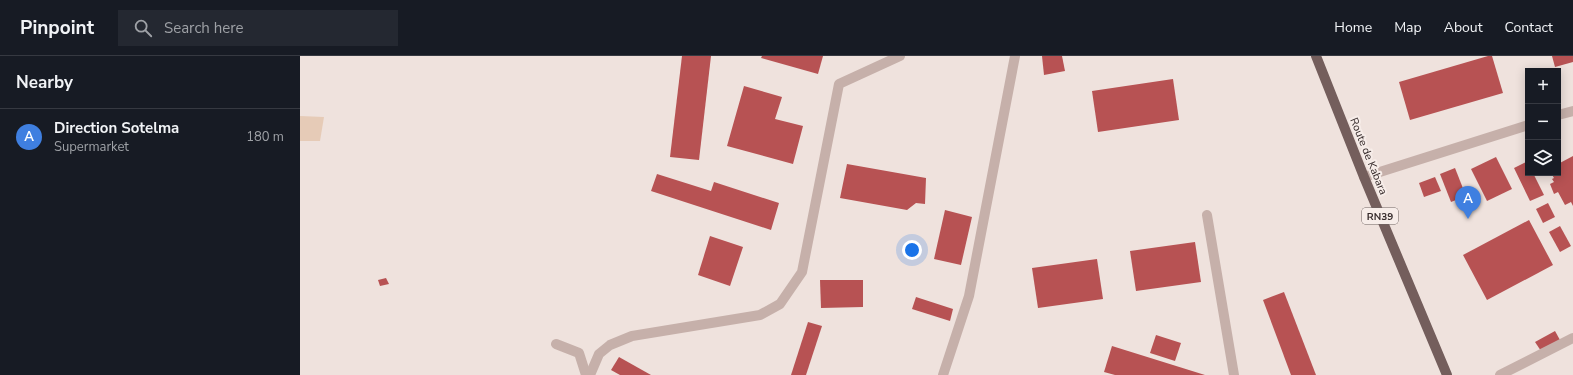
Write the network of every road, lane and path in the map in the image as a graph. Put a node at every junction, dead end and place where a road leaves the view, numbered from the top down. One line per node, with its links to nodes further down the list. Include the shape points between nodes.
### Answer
1 (900, 56): 12 (street, via 839,84 802,272 780,304 760,315 632,336 610,345 599,354)
2 (1015, 56): 13 (street, via 969,296)
3 (1316, 56): 7 (main road, Route de Kabara / RN39)
4 (1573, 111): 5 (street)
5 (1561, 114)
6 (1525, 126): 7 (street)
7 (1364, 178): 15 (main road, Route de Kabara / RN39)
8 (1207, 215): 14 (street)
9 (1573, 338): 16 (street)
10 (556, 344): 11 (street, via 579,353)
11 (586, 375)
12 (590, 375)
13 (943, 375)
14 (1234, 375)
15 (1447, 375)
16 (1500, 375)

